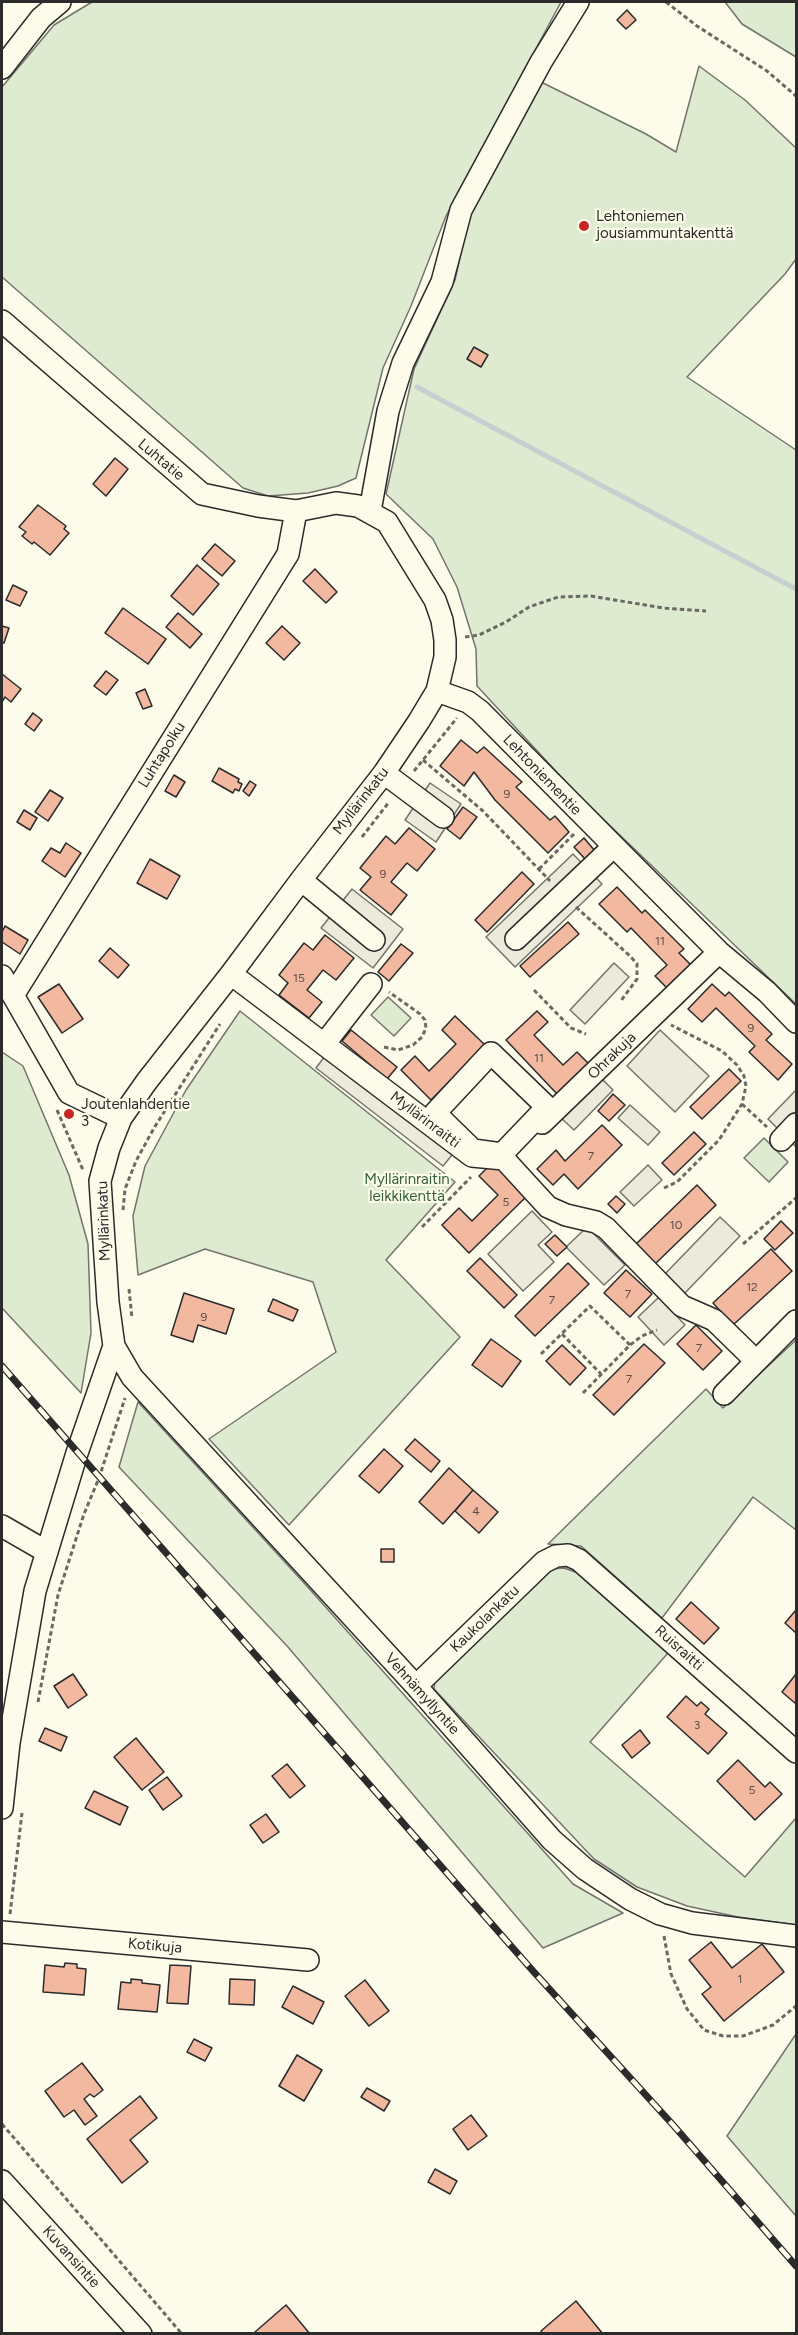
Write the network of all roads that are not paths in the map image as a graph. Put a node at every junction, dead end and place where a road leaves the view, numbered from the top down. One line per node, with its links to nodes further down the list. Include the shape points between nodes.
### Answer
1 (60, 2): 3 (street, via 41,18)
2 (578, 2): 5 (street, via 461,210 442,282 403,363)
3 (2, 68)
4 (2, 321): 6 (street, Luhtatie, via 202,494)
5 (364, 508): 6 (street, Luhtatie, via 336,503); 7 (street, via 387,522 435,600 445,640)
6 (296, 511): 18 (street, Luhtapolku, via 288,554)
7 (437, 691): 8 (street, Myllärinkatu); 10 (street, Lehtoniementie, via 468,702 480,711)
8 (384, 773): 9 (street); 11 (street, Myllärinkatu)
9 (443, 817)
10 (613, 847): 12 (street); 14 (street, Lehtoniementie)
11 (301, 880): 13 (street); 15 (street, Myllärinkatu)
12 (516, 939)
13 (374, 940)
14 (719, 952): 19 (street, Lehtoniementie); 25 (street, Ohrakuja)
15 (231, 974): 20 (street, Myllärinraitti); 22 (street, Myllärinkatu)
16 (2, 976): 18 (street)
17 (371, 984): 20 (street)
18 (14, 994): 22 (street, via 69,1093)
19 (796, 1022)
20 (325, 1043): 25 (street, Myllärinraitti, via 472,1156)
21 (435, 1113): 21 (street, via 491,1053 547,1107 502,1154 473,1150)
22 (121, 1118): 27 (street, Myllärinkatu, via 100,1181)
23 (796, 1124): 24 (street)
24 (781, 1140)
25 (498, 1158): 28 (street, via 548,1207 596,1221 606,1228 682,1306 714,1320)
26 (796, 1321): 28 (street)
27 (114, 1346): 31 (street, Myllärinkatu); 33 (street, Vehnämyllyntie, via 132,1377)
28 (756, 1361): 29 (street)
29 (724, 1394)
30 (2, 1526): 31 (street)
31 (47, 1552): 34 (street, Myllärinkatu, via 35,1591)
32 (556, 1556): 33 (street, Kaukolankatu, via 544,1562); 35 (street, Ruisraitti, via 568,1555 579,1560)
33 (416, 1686): 38 (street, Vehnämyllyntie, via 552,1840 585,1869 630,1899 660,1914 692,1923)
34 (5, 1741): 36 (street, Myllärinkatu)
35 (796, 1752)
36 (2, 1808)
37 (5, 1932): 39 (street, Kotikuja)
38 (796, 1936)
39 (308, 1960)
40 (2, 2181): 41 (street, Kuvansintie)
41 (141, 2334)

